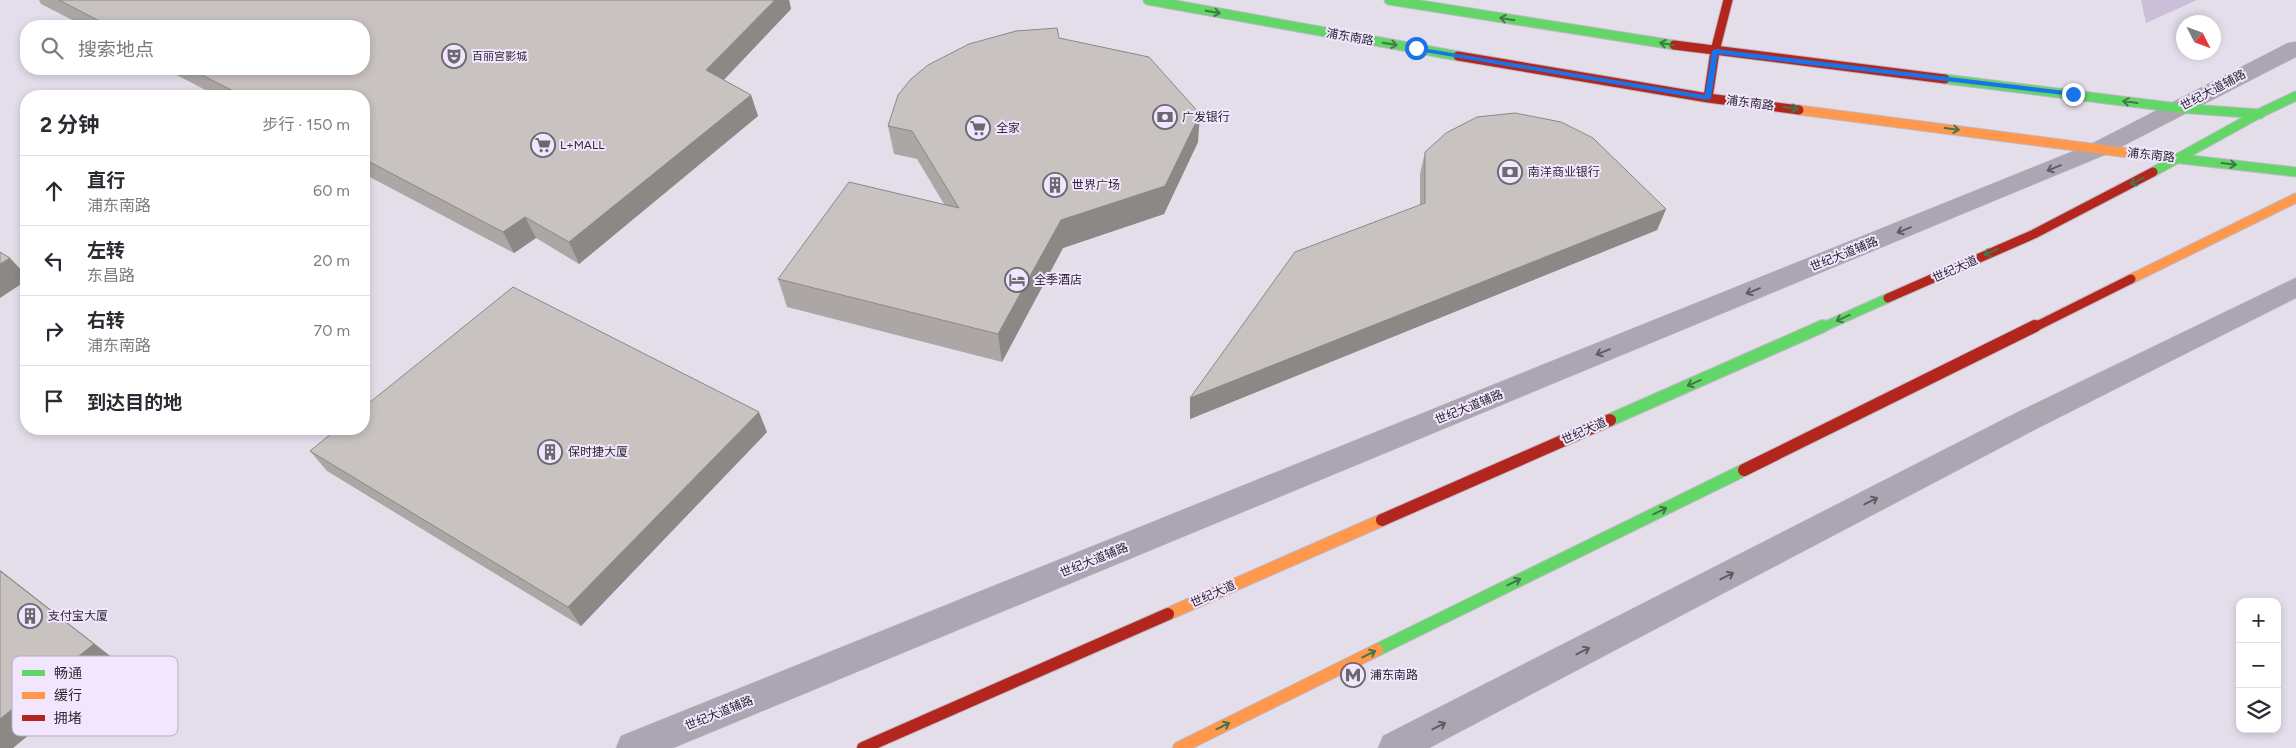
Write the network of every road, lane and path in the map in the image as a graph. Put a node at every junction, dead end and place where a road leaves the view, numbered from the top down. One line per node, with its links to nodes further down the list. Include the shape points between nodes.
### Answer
1 (1148, 0): 7 (main road, 浦东南路, one-way to 7)
2 (1389, 0): 5 (main road, one-way to 2)
3 (1728, 0): 5 (main road)
4 (2296, 48): 8 (street, 世纪大道辅路)
5 (1716, 51): 7 (main road); 8 (main road, one-way to 5)
6 (2296, 96): 9 (main road, 世纪大道)
7 (1708, 98): 11 (main road, 浦东南路, one-way to 11)
8 (2178, 108): 9 (main road); 11 (street, 世纪大道辅路)
9 (2258, 114): 10 (main road); 12 (main road, 世纪大道)
10 (2277, 116)
11 (2099, 150): 12 (main road, 浦东南路); 16 (street, 世纪大道辅路, one-way to 16)
12 (2180, 158): 13 (main road, 浦东南路, one-way to 13); 17 (main road, 世纪大道, one-way to 17, via 2034,234)
13 (2296, 172)
14 (2296, 198): 18 (main road, one-way to 14)
15 (2296, 287): 19 (street, one-way to 15, via 2028,420)
16 (633, 748)
17 (863, 748)
18 (1179, 748)
19 (1395, 748)

